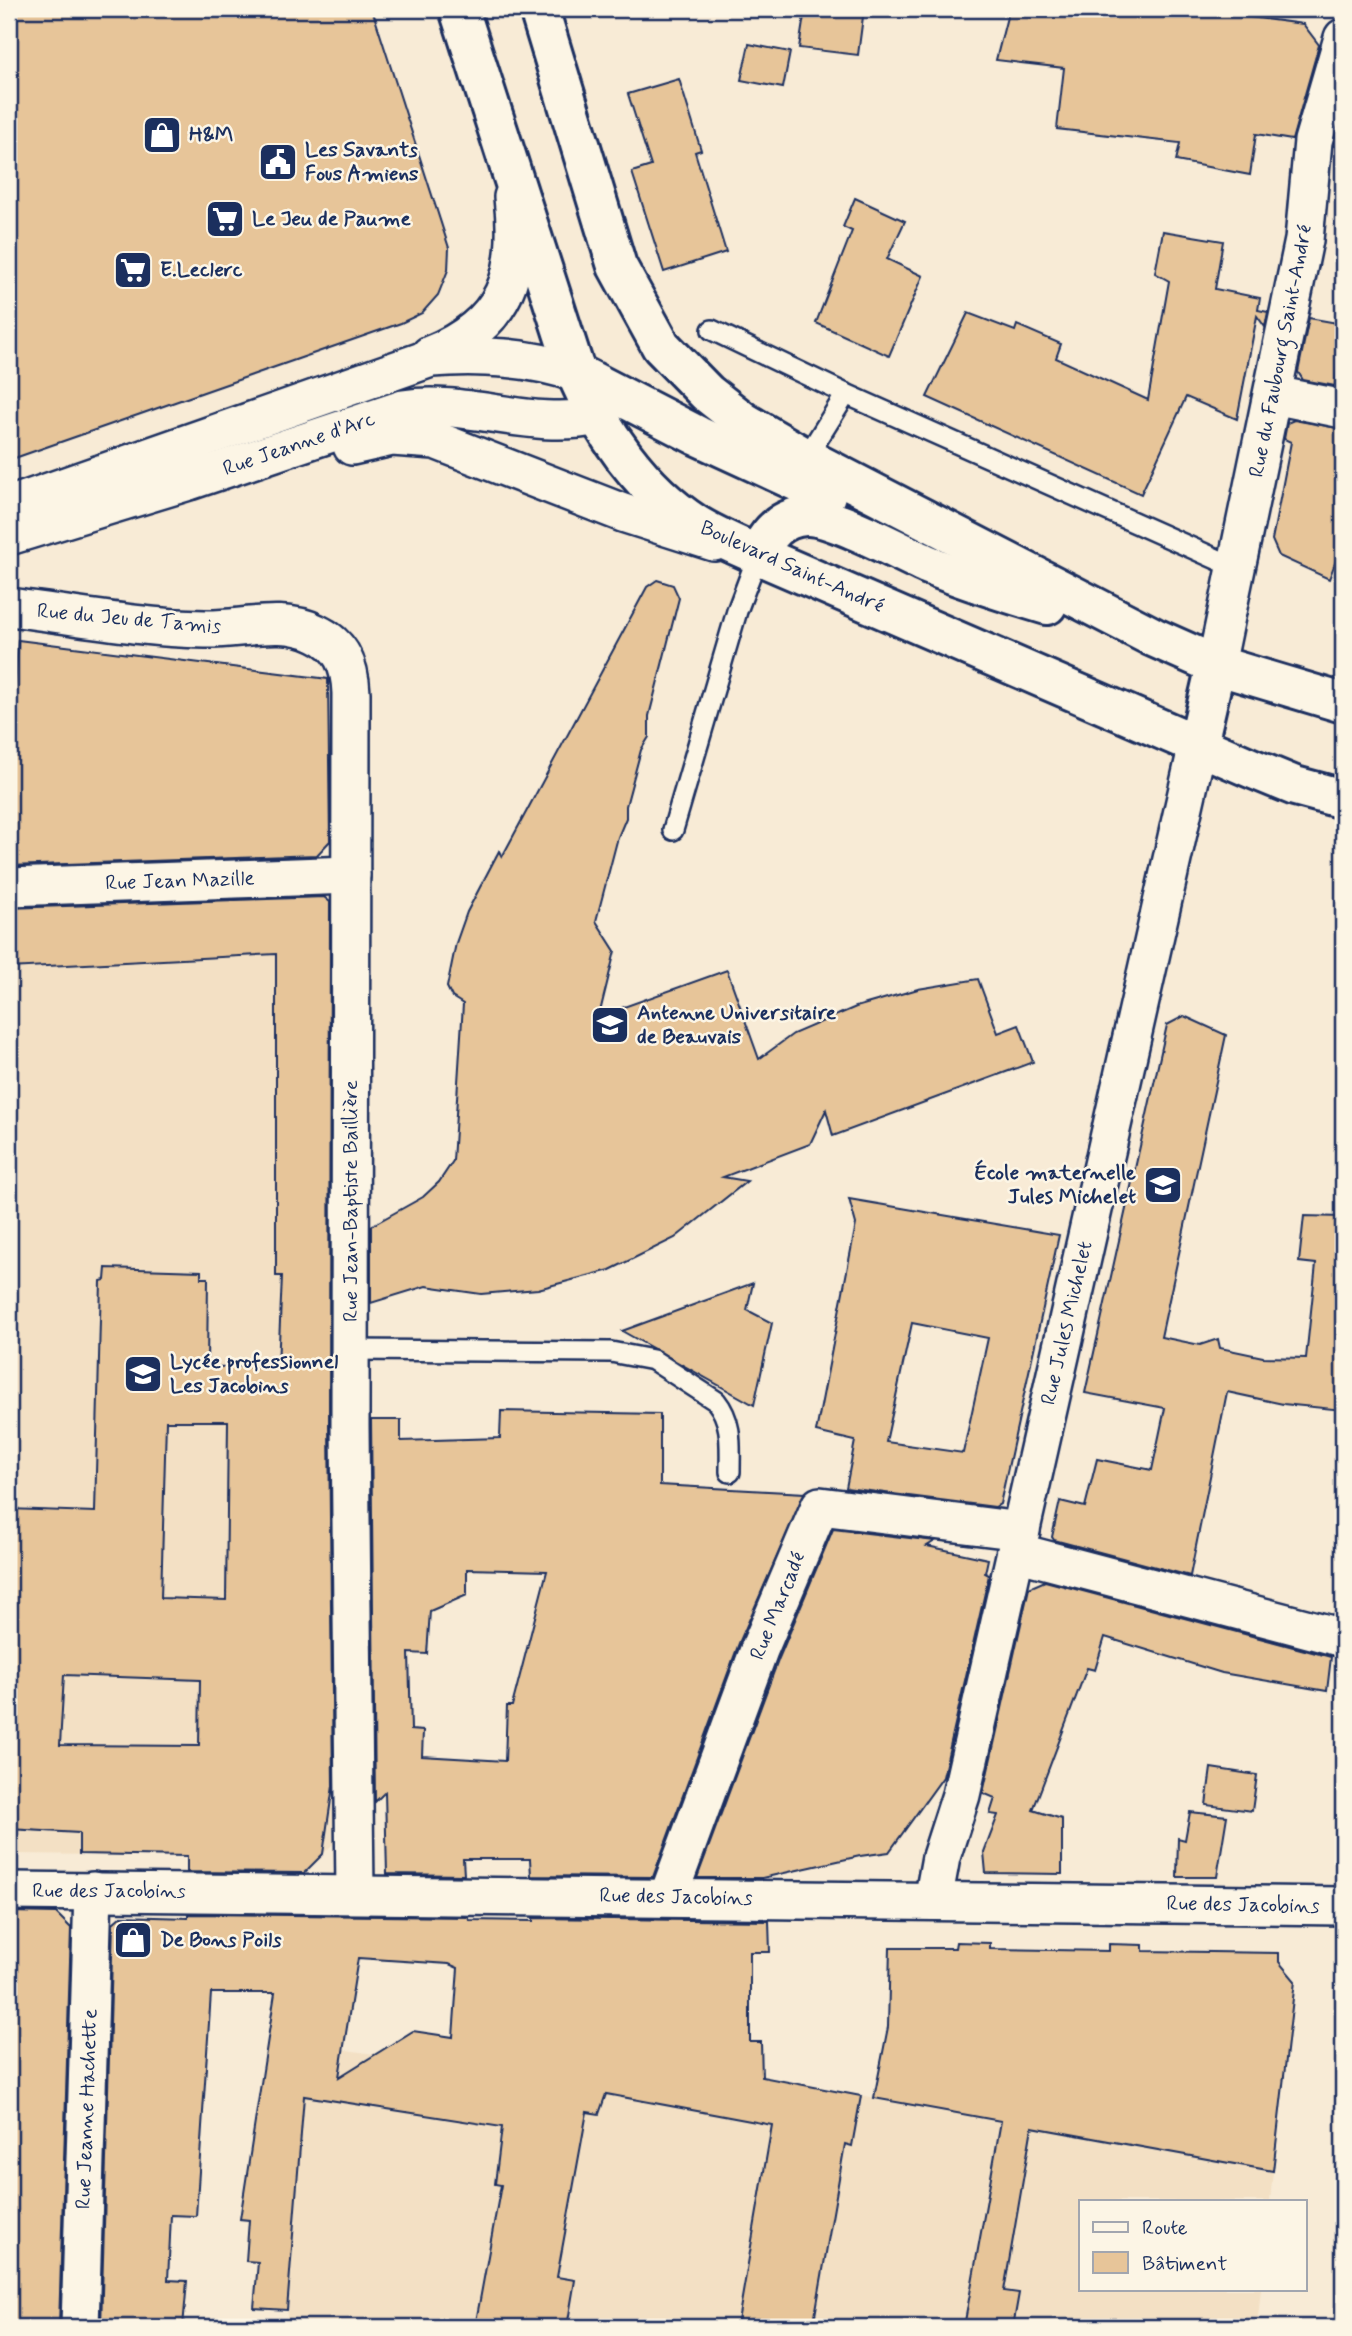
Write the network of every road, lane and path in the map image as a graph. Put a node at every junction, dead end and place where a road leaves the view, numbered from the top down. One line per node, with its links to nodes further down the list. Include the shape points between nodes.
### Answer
1 (458, 9): 5 (main road, Boulevard Saint-André)
2 (540, 9): 6 (main road, via 607,237)
3 (1343, 38): 4 (street, Rue du Faubourg Saint-André)
4 (1332, 113): 11 (street, Rue du Faubourg Saint-André, via 1310,160 1304,240)
5 (506, 151): 8 (street, via 516,237 508,289 491,315 472,332); 9 (main road, Boulevard Saint-André)
6 (644, 319): 12 (main road, via 641,377); 14 (main road, via 670,359 707,393 744,422)
7 (712, 330): 10 (lane)
8 (405, 365): 9 (street, Rue Jeanne d'Arc, via 431,358 471,357 538,363); 16 (street, Rue Jeanne d'Arc)
9 (576, 373): 12 (main road, Boulevard Saint-André)
10 (846, 394): 14 (lane); 20 (lane)
11 (1273, 395): 13 (street); 20 (street, Rue du Faubourg Saint-André)
12 (612, 407): 15 (street, Rue Jeanne d'Arc, via 562,422 418,407 387,413); 18 (main road, via 698,436 837,500); 19 (main road, Boulevard Saint-André, via 637,472 677,511)
13 (1343, 409)
14 (806, 458): 18 (main road)
15 (213, 474): 17 (street, Rue Jeanne d'Arc); 19 (street, via 301,459 392,436 413,436 461,448 623,513)
16 (9, 506)
17 (9, 537)
18 (973, 547): 22 (main road)
19 (758, 555): 22 (main road, via 776,526 796,518 817,517 973,582); 26 (main road, Boulevard Saint-André); 30 (lane, via 737,611)
20 (1239, 569): 23 (street, Rue du Faubourg Saint-André)
21 (9, 607): 24 (street, Rue du Jeu de Tamis, via 189,628 292,625 329,641 340,651)
22 (1153, 637): 23 (main road)
23 (1216, 665): 25 (main road); 26 (main road)
24 (351, 677): 31 (street, Rue Jean-Baptiste Baillière)
25 (1343, 703)
26 (1198, 744): 27 (main road, Boulevard Saint-André); 35 (street, Rue Jules Michelet)
27 (1251, 768): 28 (main road, Boulevard Saint-André); 29 (main road)
28 (1343, 799)
29 (1343, 823)
30 (673, 830)
31 (351, 874): 32 (street, Rue Jean Mazille); 33 (street, Rue Jean-Baptiste Baillière)
32 (9, 887)
33 (351, 1350): 34 (lane, via 611,1352 653,1360 723,1409 730,1430); 39 (street, Rue Jean-Baptiste Baillière)
34 (730, 1472)
35 (1018, 1542): 36 (street, Rue Marcadé); 40 (street, Rue Marcadé, via 820,1506 759,1650); 41 (street, Rue Jules Michelet)
36 (1343, 1638)
37 (9, 1891): 38 (street, Rue des Jacobins)
38 (93, 1891): 39 (street, Rue des Jacobins); 43 (street, Rue Jeanne Hachette)
39 (355, 1893): 40 (street, Rue des Jacobins)
40 (668, 1898): 41 (street, Rue des Jacobins)
41 (933, 1901): 42 (street, Rue des Jacobins)
42 (1343, 1906)
43 (80, 2327)

